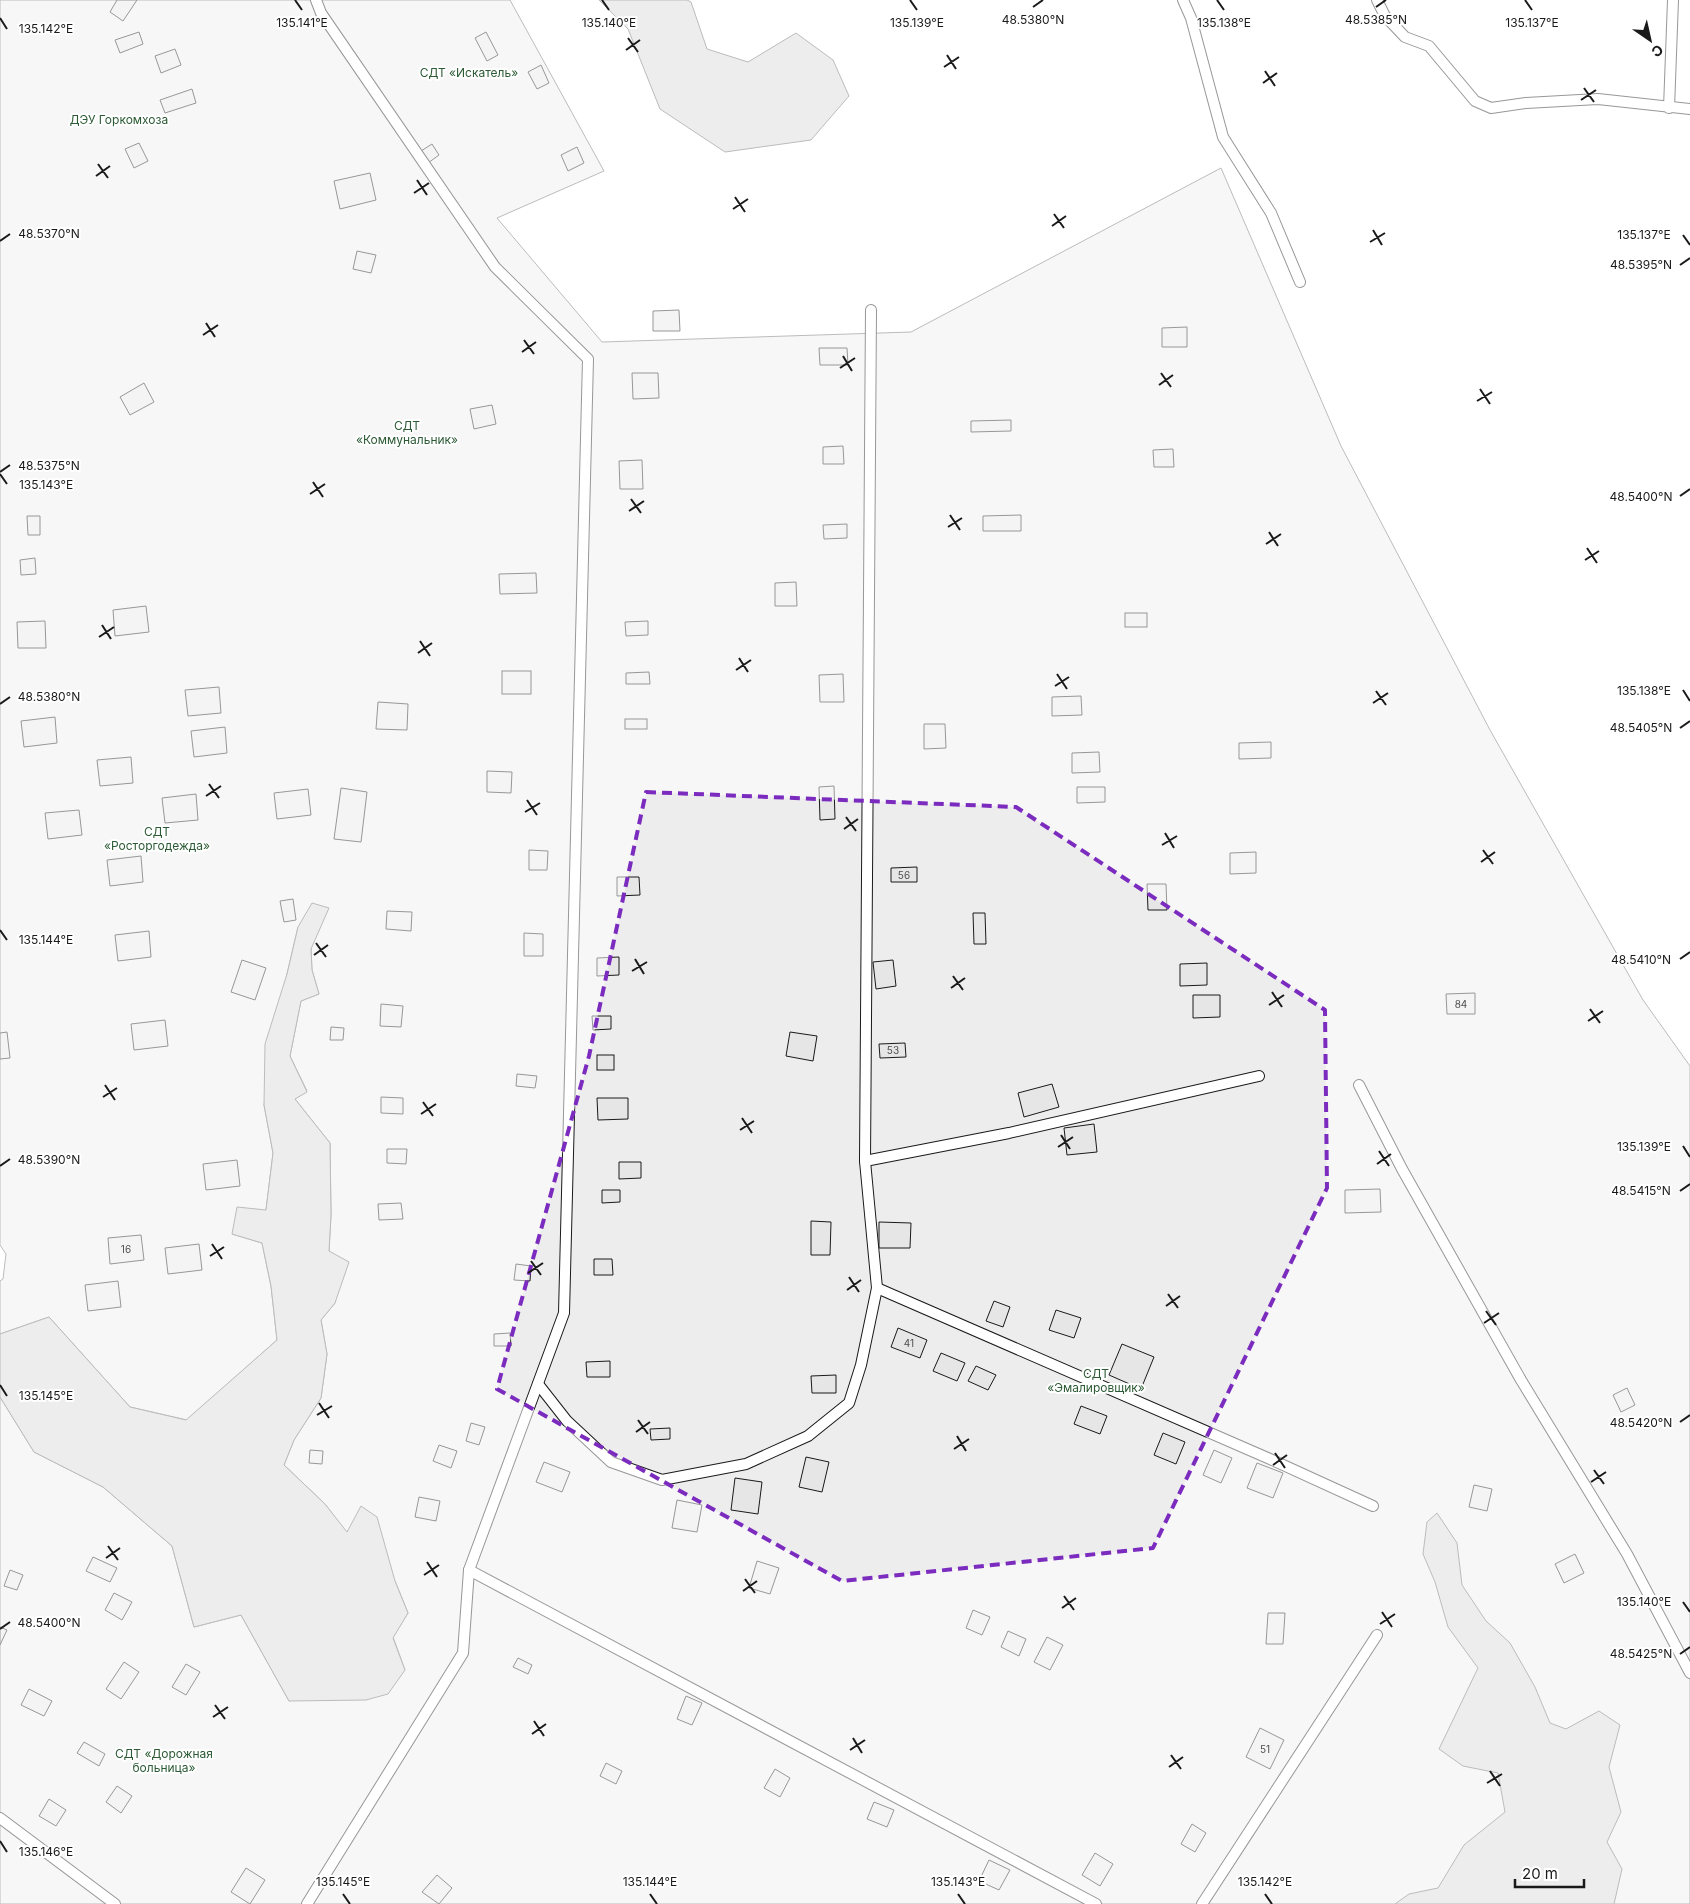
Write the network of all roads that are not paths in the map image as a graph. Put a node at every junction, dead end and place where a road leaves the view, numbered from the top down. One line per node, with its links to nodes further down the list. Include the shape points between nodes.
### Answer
1 (316, 0): 13 (lane, via 332,29 495,266 588,359 564,1314)
2 (1182, 0): 7 (lane, via 1191,18 1223,137 1271,213)
3 (1377, 0): 5 (lane, via 1385,16 1405,37 1429,46 1475,101 1491,108 1598,99)
4 (1673, 0): 5 (lane)
5 (1670, 108): 6 (lane)
6 (1690, 109)
7 (1300, 282)
8 (871, 310): 11 (lane)
9 (1259, 1076): 11 (lane)
10 (1359, 1085): 17 (lane, via 1402,1169 1516,1372 1627,1554)
11 (865, 1162): 12 (lane)
12 (876, 1288): 13 (lane, via 849,1403 808,1436 746,1464 662,1480 611,1462 567,1421); 14 (lane)
13 (538, 1384): 15 (lane)
14 (1373, 1506)
15 (470, 1570): 20 (lane, via 463,1653); 21 (lane)
16 (1377, 1635): 22 (lane)
17 (1690, 1673)
18 (0, 1818): 19 (lane)
19 (115, 1904)
20 (306, 1904)
21 (1096, 1904)
22 (1202, 1904)

